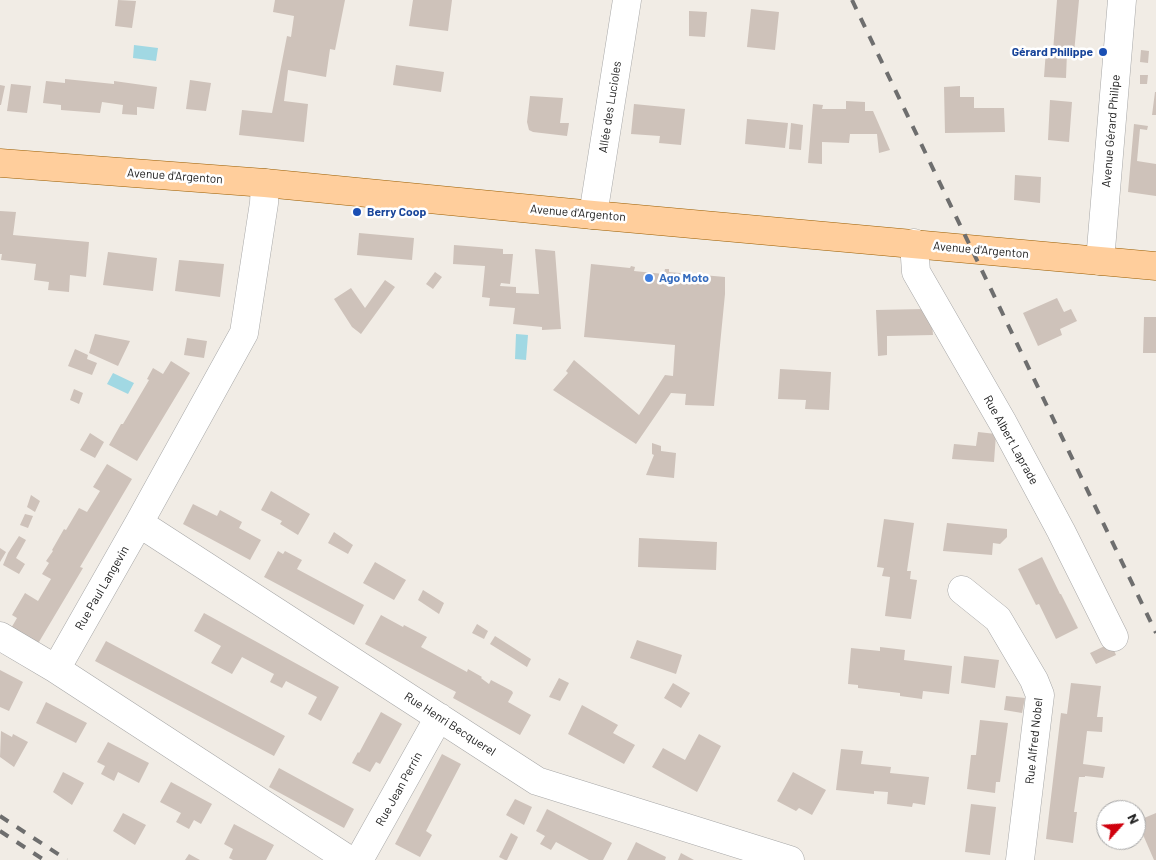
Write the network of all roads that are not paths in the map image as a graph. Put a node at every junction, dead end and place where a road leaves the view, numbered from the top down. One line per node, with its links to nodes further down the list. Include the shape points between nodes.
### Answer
1 (627, 0): 5 (street, Allée des Lucioles)
2 (1122, 0): 7 (street, Avenue Gérard Philipe)
3 (0, 162): 4 (main road, Avenue d'Argenton)
4 (266, 183): 5 (main road, Avenue d'Argenton); 9 (street, Rue Paul Langevin, via 244,333)
5 (593, 215): 6 (main road, Avenue d'Argenton)
6 (914, 243): 7 (main road, Avenue d'Argenton); 12 (street, Rue Albert Laprade, via 916,272 1003,423)
7 (1100, 261): 8 (main road, Avenue d'Argenton)
8 (1156, 266)
9 (139, 523): 13 (street, Rue Paul Langevin); 14 (street, Rue Henri Becquerel)
10 (962, 590): 18 (street, Rue Alfred Nobel, via 998,619 1040,695)
11 (0, 636): 13 (street)
12 (1114, 637)
13 (56, 669): 15 (street)
14 (439, 717): 16 (street, Rue Jean Perrin); 17 (street, Rue Henri Becquerel, via 538,781)
15 (349, 860)
16 (358, 860)
17 (790, 860)
18 (1020, 860)

